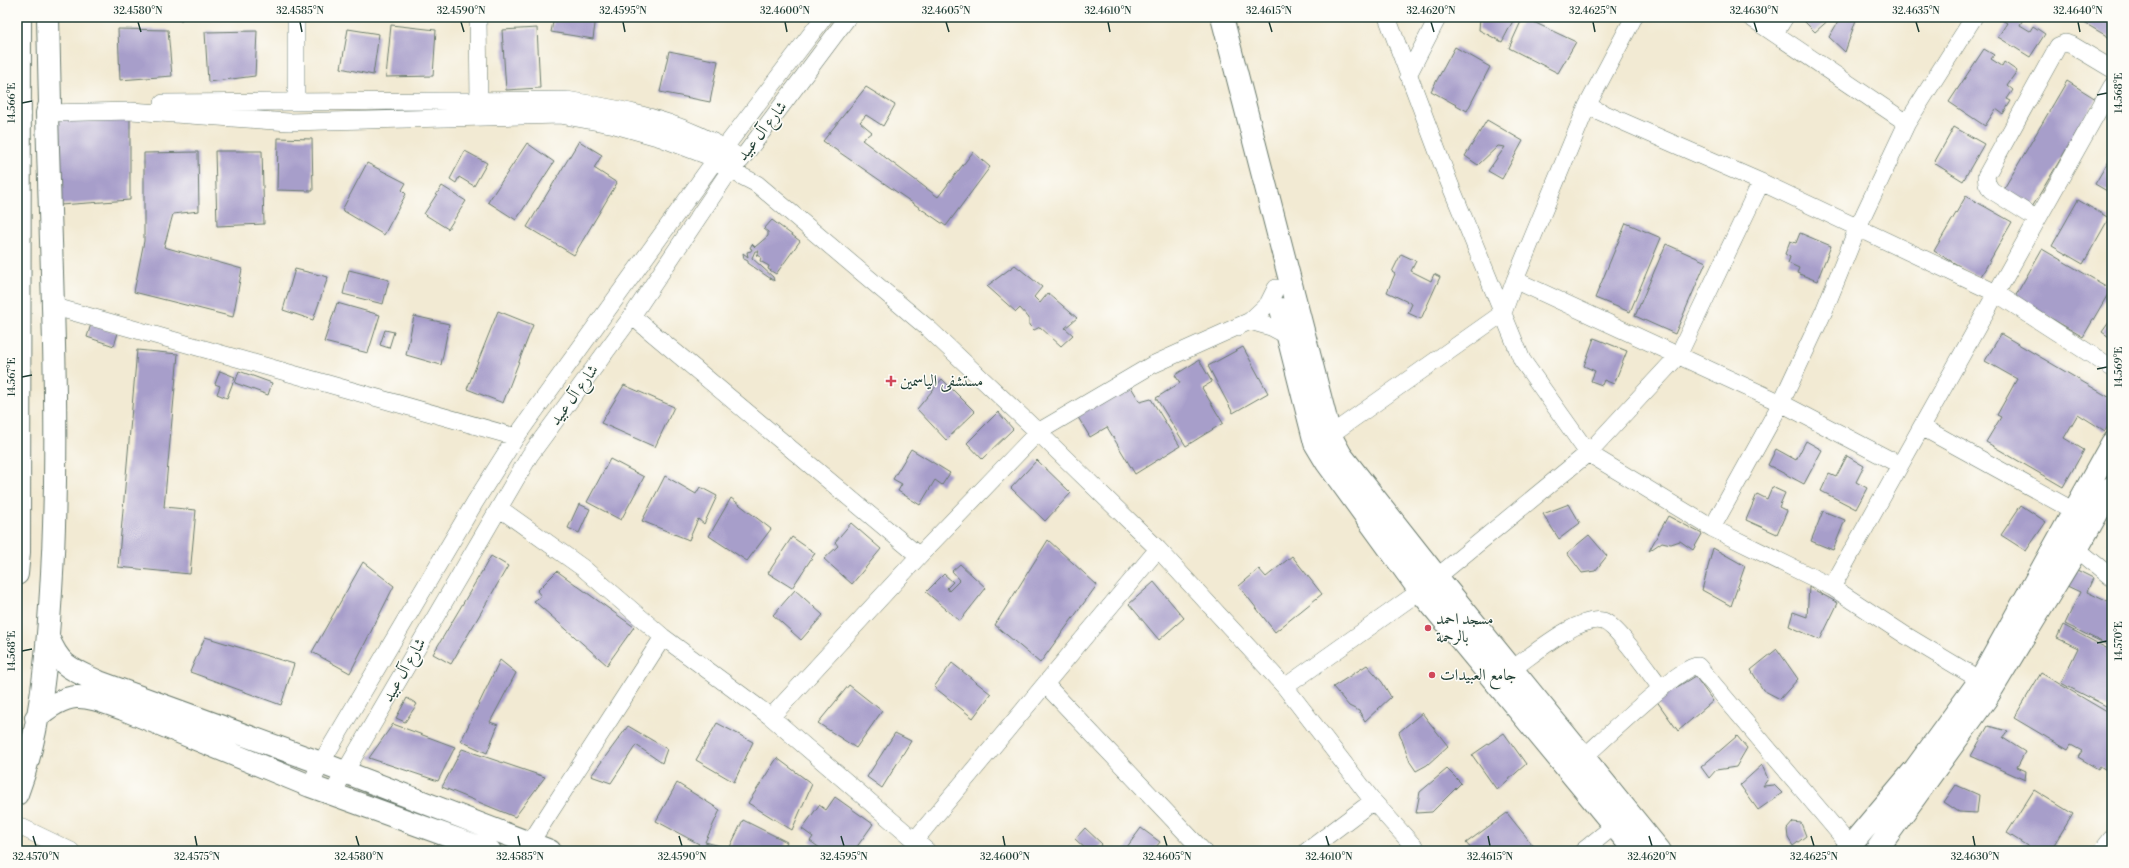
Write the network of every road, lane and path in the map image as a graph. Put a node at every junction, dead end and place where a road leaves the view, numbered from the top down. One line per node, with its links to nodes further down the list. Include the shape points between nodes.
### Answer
1 (20, 17): 54 (main road)
2 (48, 17): 22 (main road)
3 (296, 17): 20 (street)
4 (478, 17): 19 (street)
5 (824, 17): 24 (street, شارع آل عبيد)
6 (848, 17): 25 (street, شارع آل عبيد)
7 (1207, 17): 30 (main road, via 1229,95)
8 (1222, 17): 43 (main road)
9 (1386, 17): 17 (street)
10 (1438, 17): 17 (street)
11 (1634, 17): 21 (street)
12 (1750, 17): 15 (street)
13 (1785, 17): 15 (street)
14 (1974, 17): 23 (street)
15 (1775, 34): 23 (street)
16 (2112, 69): 27 (street, via 2072,45 2065,43 2058,46 1986,176 1991,190)
17 (1408, 75): 33 (street)
18 (2110, 97): 27 (street)
19 (479, 101): 20 (street); 24 (street, via 567,100 625,109 680,127)
20 (296, 102): 22 (street)
21 (1587, 106): 26 (street); 29 (street)
22 (48, 108): 24 (street, via 289,122 560,115 615,125); 32 (main road)
23 (1907, 123): 28 (street)
24 (721, 153): 25 (street); 42 (street, شارع آل عبيد)
25 (736, 165): 34 (street, شارع آل عبيد); 41 (street, via 930,330)
26 (1761, 182): 28 (street); 37 (street)
27 (2037, 219): 31 (street)
28 (1858, 227): 31 (street); 39 (street, via 1824,311)
29 (1515, 280): 33 (street); 37 (street)
30 (1276, 288): 35 (street, via 1268,304); 36 (main road)
31 (1996, 293): 38 (street); 40 (street)
32 (52, 306): 42 (street); 59 (main road, via 54,531)
33 (1503, 313): 43 (street); 45 (street, via 1522,360)
34 (632, 316): 48 (street, شارع آل عبيد, via 530,455); 53 (street)
35 (1250, 321): 36 (street, via 1271,327); 41 (street, via 1152,365)
36 (1288, 336): 43 (main road)
37 (1678, 356): 39 (street); 45 (street)
38 (2112, 368)
39 (1781, 403): 46 (street); 50 (street)
40 (1922, 427): 46 (street); 49 (street)
41 (1038, 432): 51 (street); 53 (street)
42 (516, 437): 69 (street, شارع آل عبيد)
43 (1323, 439): 55 (main road, via 1341,455); 58 (main road, via 1327,463)
44 (2112, 443): 49 (main road)
45 (1588, 453): 50 (street); 55 (street)
46 (1900, 465): 57 (street)
47 (2112, 487): 52 (main road)
48 (499, 508): 60 (street, via 583,568); 70 (street, شارع آل عبيد)
49 (2074, 510): 62 (main road)
50 (1712, 528): 57 (street)
51 (1158, 549): 63 (street); 64 (street)
52 (2077, 549): 56 (street); 89 (main road, via 1986,699)
53 (919, 556): 66 (street)
54 (17, 574)
55 (1437, 577): 58 (street); 61 (main road)
56 (2112, 578)
57 (1832, 587): 62 (street)
58 (1420, 591): 64 (street); 76 (main road)
59 (48, 637): 67 (main road); 69 (main road, via 54,652 63,663 88,677)
60 (663, 637): 66 (street); 79 (street)
61 (1512, 669): 65 (street, via 1575,626 1592,621 1604,621 1616,630); 68 (main road)
62 (1980, 680): 80 (main road, via 1915,769)
63 (1045, 684): 78 (street); 83 (street)
64 (1285, 687): 74 (street)
65 (1661, 688): 68 (street); 80 (street, via 1690,667 1698,666)
66 (771, 717): 78 (street)
67 (36, 718): 71 (main road, via 64,698 91,698); 72 (main road, via 31,750)
68 (1584, 757): 88 (main road)
69 (321, 763): 70 (main road); 71 (street, شارع آل عبيد)
70 (344, 772): 73 (street, شارع آل عبيد); 79 (main road)
71 (310, 786): 73 (main road)
72 (17, 794)
73 (332, 794): 82 (main road)
74 (1373, 801): 84 (street); 85 (street)
75 (17, 825): 81 (street)
76 (1615, 825): 86 (street); 87 (main road)
77 (2112, 838): 90 (street)
78 (921, 846)
79 (540, 847)
80 (1849, 849)
81 (71, 851)
82 (490, 851)
83 (1203, 851)
84 (1307, 851)
85 (1418, 851)
86 (1583, 851)
87 (1635, 851)
88 (1660, 851)
89 (1876, 851)
90 (2102, 851)

